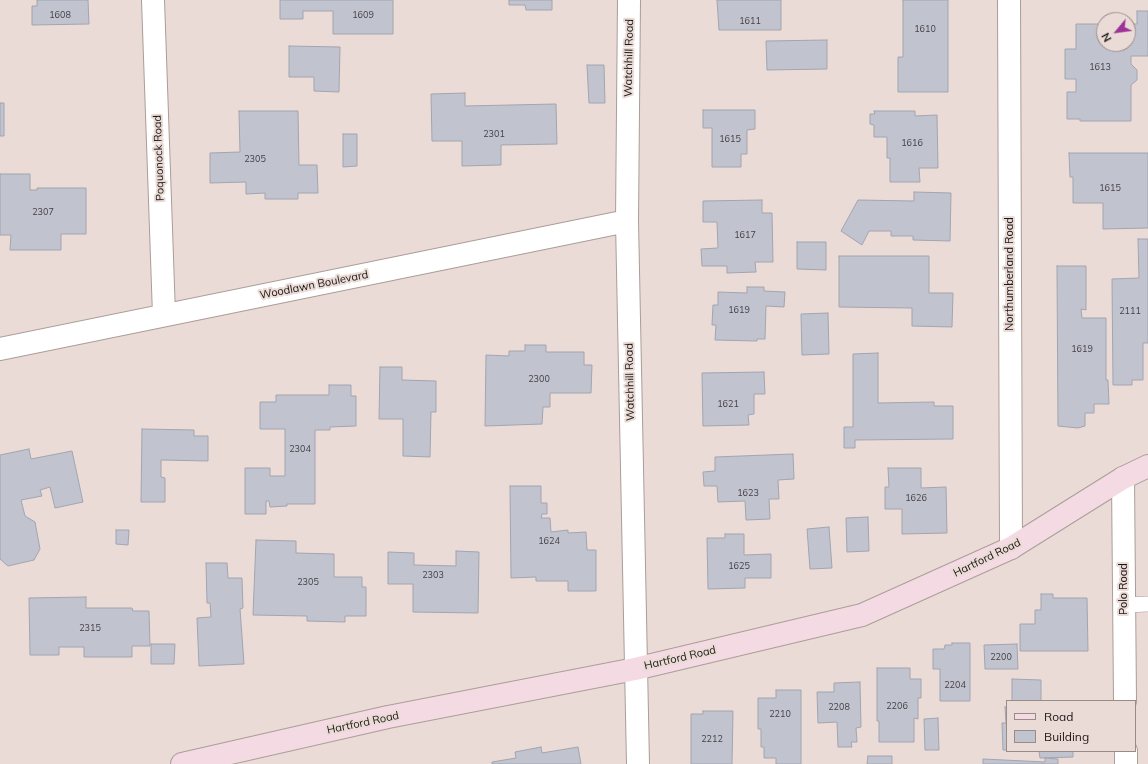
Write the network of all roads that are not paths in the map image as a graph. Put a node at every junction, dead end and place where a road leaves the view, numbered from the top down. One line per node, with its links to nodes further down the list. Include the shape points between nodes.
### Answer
1 (154, 0): 5 (street, Poquonock Road)
2 (629, 0): 4 (street, Watchhill Road)
3 (1008, 0): 9 (street, Northumberland Road)
4 (627, 221): 5 (street, Woodlawn Boulevard); 12 (street, Watchhill Road)
5 (164, 315): 6 (street, Woodlawn Boulevard)
6 (0, 349)
7 (1148, 466): 8 (street, Hartford Road)
8 (1124, 478): 9 (street, Hartford Road); 11 (street, Polo Road)
9 (1011, 548): 12 (street, Hartford Road, via 862,615)
10 (1148, 604): 11 (lane)
11 (1124, 605): 13 (street, Polo Road)
12 (635, 669): 15 (street, Hartford Road, via 388,717); 16 (street, Watchhill Road)
13 (1126, 700)
14 (1126, 752): 17 (street)
15 (182, 764)
16 (638, 764)
17 (1126, 764)

